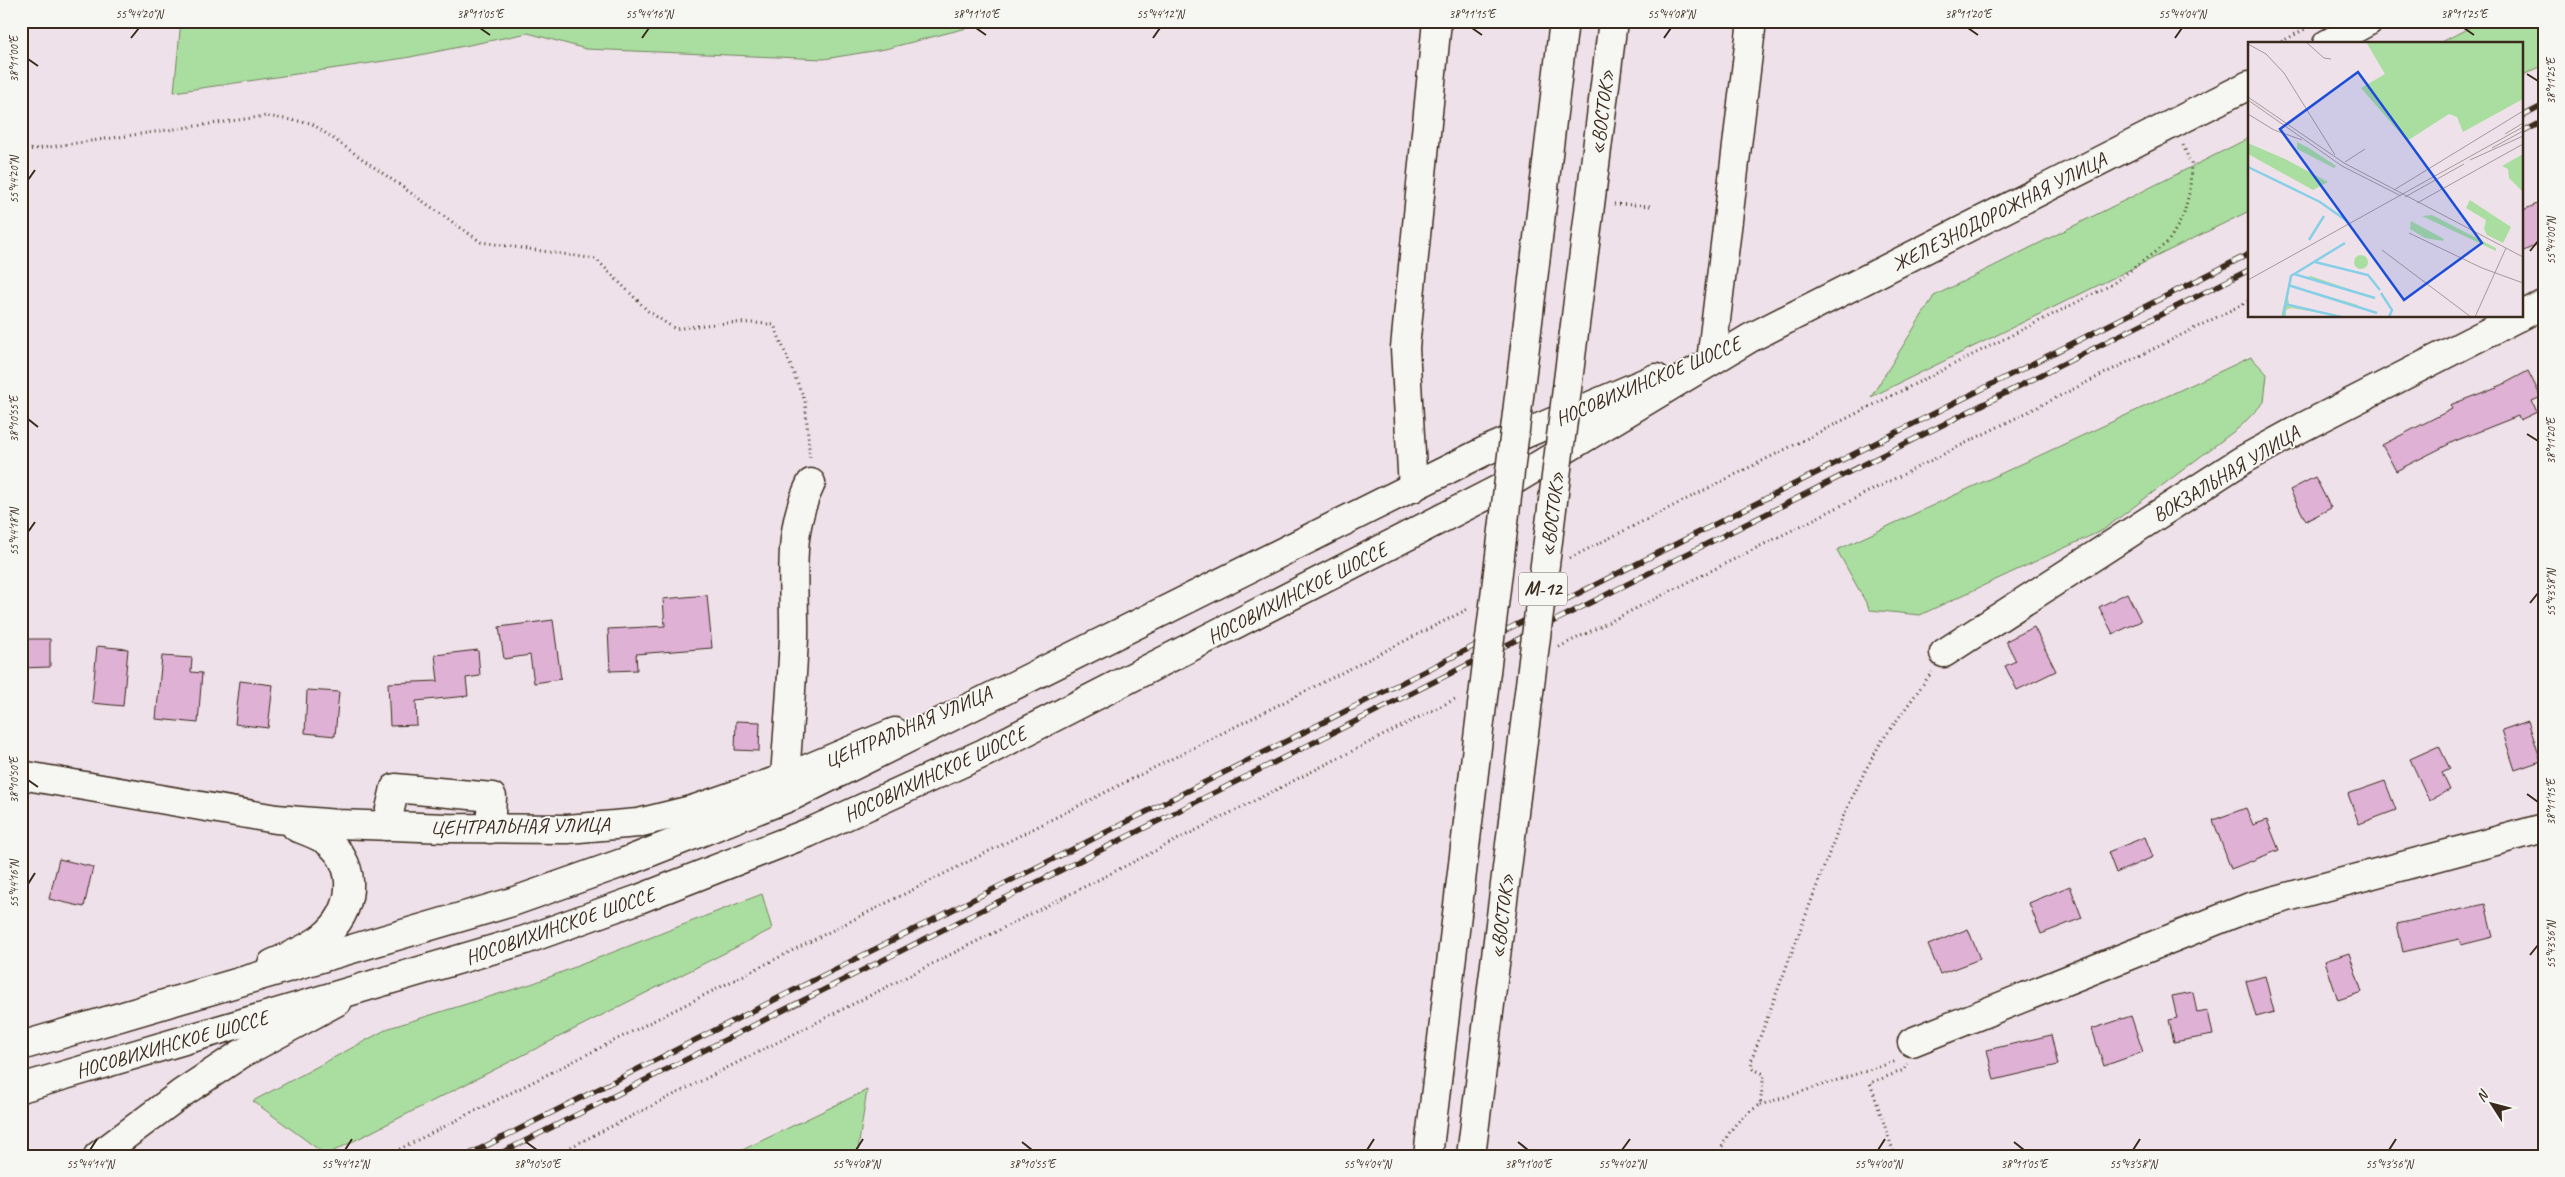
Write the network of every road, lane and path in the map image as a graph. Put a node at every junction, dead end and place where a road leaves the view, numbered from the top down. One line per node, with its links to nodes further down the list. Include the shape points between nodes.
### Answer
1 (1437, 21): 20 (main road, via 1405,348)
2 (1564, 21): 42 (main road, М-12, bridge)
3 (1612, 21): 11 (main road, «ВОСТОК» / М-12, bridge)
4 (1752, 21): 18 (main road)
5 (2369, 21): 6 (main road)
6 (2319, 35): 7 (path)
7 (2286, 42)
8 (2248, 86): 9 (main road, ЖЕЛЕЗНОДОРОЖНАЯ УЛИЦА)
9 (2174, 124): 17 (main road, ЖЕЛЕЗНОДОРОЖНАЯ УЛИЦА); 21 (path, via 2191,164 2190,190 2183,217 2168,242 2111,285)
10 (21, 151): 19 (path, via 266,116 311,123 481,242 596,259 648,311 675,329 727,322 774,325 805,401)
11 (1591, 203): 12 (path); 43 (main road, «ВОСТОК» / М-12, bridge)
12 (1652, 206)
13 (2248, 301): 23 (path)
14 (2544, 304): 15 (main road, ВОКЗАЛЬНАЯ УЛИЦА)
15 (2522, 315)
16 (2517, 318): 24 (main road, ВОКЗАЛЬНАЯ УЛИЦА, via 2241,461)
17 (1750, 338): 18 (main road, НОСОВИХИНСКОЕ ШОССЕ)
18 (1712, 358): 20 (main road, НОСОВИХИНСКОЕ ШОССЕ, via 1487,450); 34 (main road, НОСОВИХИНСКОЕ ШОССЕ, via 1503,486 984,754 808,833 639,900 525,940)
19 (811, 483): 28 (main road, via 799,511 794,534 794,636)
20 (1414, 488): 25 (main road, НОСОВИХИНСКОЕ ШОССЕ)
21 (1569, 558)
22 (1471, 607): 40 (path)
23 (1553, 650)
24 (1944, 653): 38 (path, via 1881,742 1842,819 1751,1062 1753,1069 1764,1074)
25 (1053, 666): 28 (main road, ЦЕНТРАЛЬНАЯ УЛИЦА); 33 (main road, НОСОВИХИНСКОЕ ШОССЕ, via 792,796 625,862 512,902)
26 (1464, 694): 41 (path)
27 (21, 775): 29 (main road, ЦЕНТРАЛЬНАЯ УЛИЦА)
28 (785, 778): 31 (main road, ЦЕНТРАЛЬНАЯ УЛИЦА, via 638,823 567,830)
29 (276, 819): 30 (main road, ЦЕНТРАЛЬНАЯ УЛИЦА); 33 (main road, via 312,833 336,850 344,860 348,874 347,905 337,924 323,937)
30 (386, 826): 31 (main road, ЦЕНТРАЛЬНАЯ УЛИЦА); 31 (main road, via 395,788 492,797)
31 (490, 828)
32 (2544, 828): 35 (main road, via 2250,907)
33 (216, 989): 36 (main road, НОСОВИХИНСКОЕ ШОССЕ)
34 (354, 992): 37 (main road, НОСОВИХИНСКОЕ ШОССЕ); 39 (main road, via 241,1054 182,1093)
35 (1912, 1042)
36 (21, 1046)
37 (21, 1088)
38 (1760, 1106): 44 (path, via 1742,1116 1734,1125); 45 (path, via 1909,1058 1904,1070 1870,1083)
39 (98, 1156)
40 (386, 1156)
41 (552, 1156)
42 (1428, 1156)
43 (1472, 1156)
44 (1719, 1156)
45 (1895, 1156)

